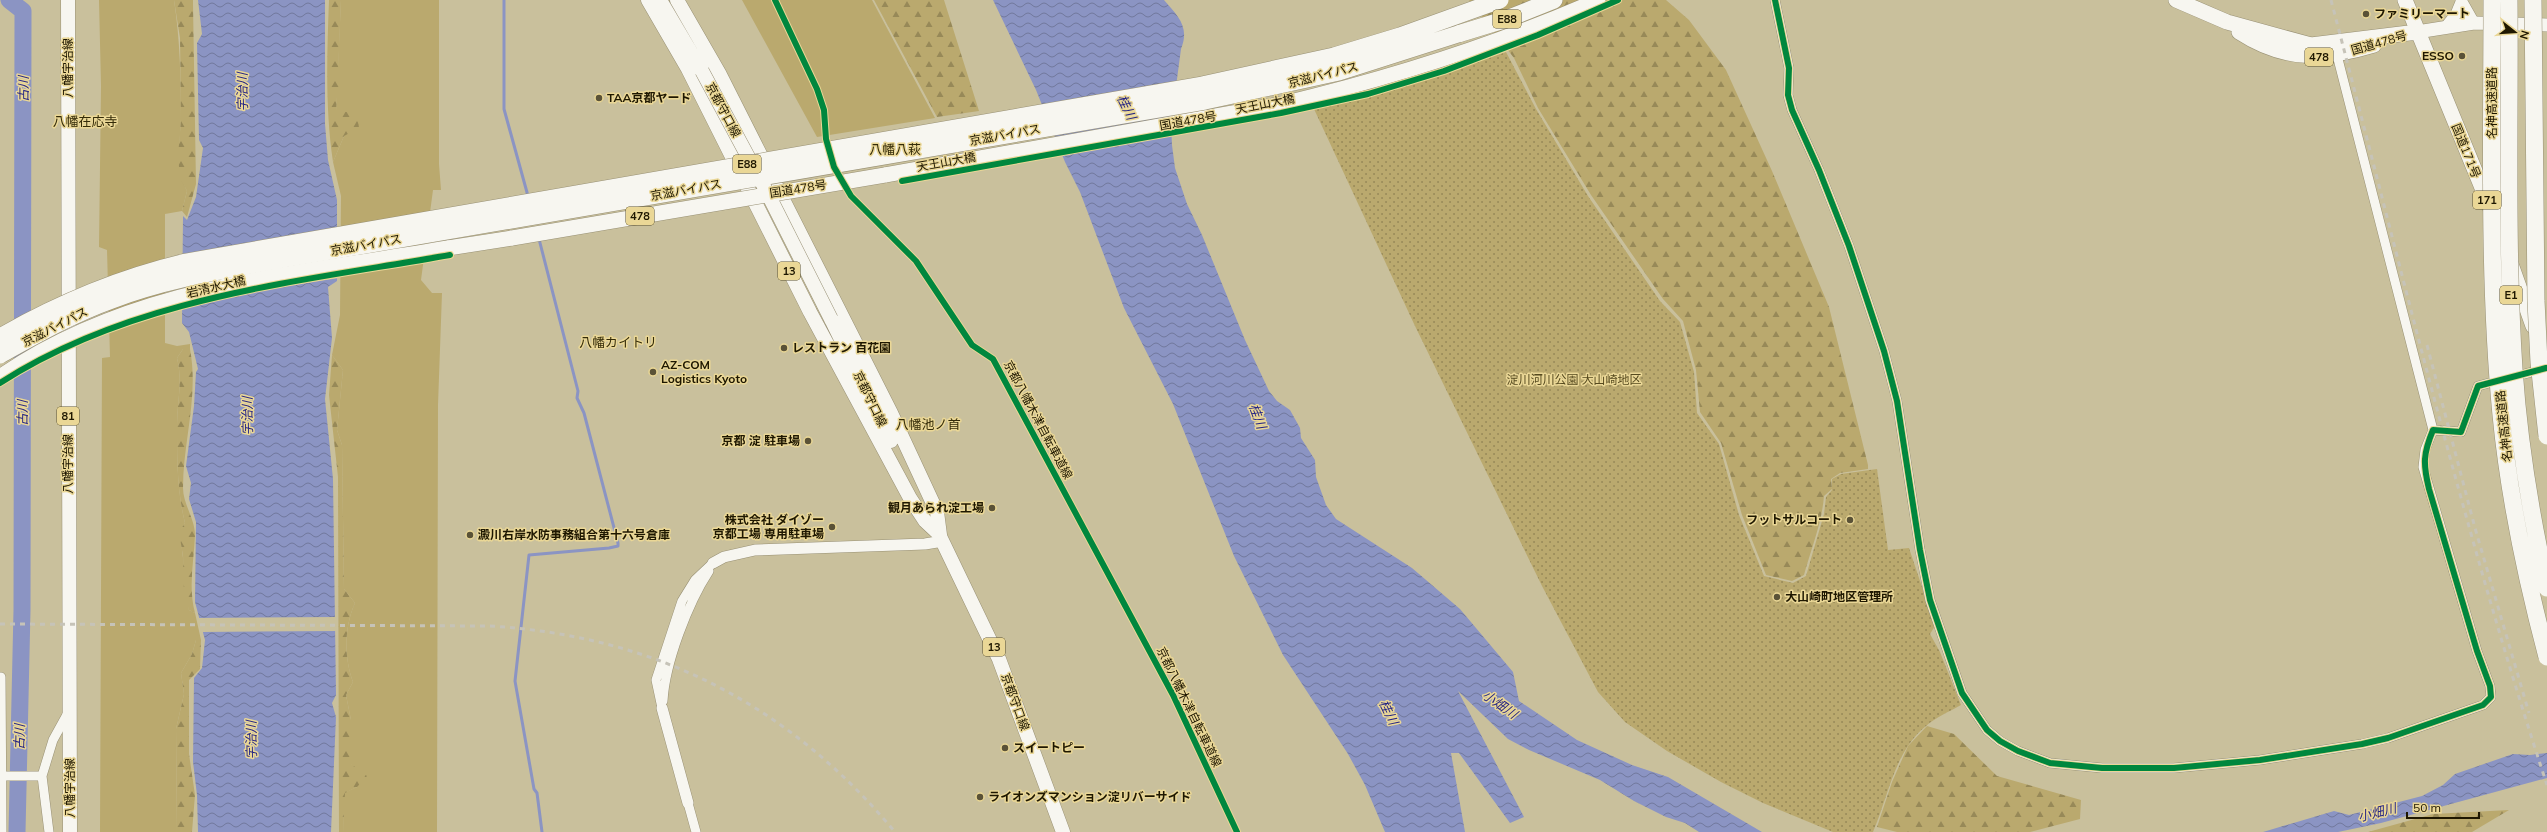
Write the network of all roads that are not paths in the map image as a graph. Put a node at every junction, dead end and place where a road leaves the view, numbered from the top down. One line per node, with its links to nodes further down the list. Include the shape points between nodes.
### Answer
1 (68, 0): 46 (main road, 八幡宇治線 / 81)
2 (648, 0): 25 (main road, 13)
3 (660, 0): 29 (main road, 京都守口線 / 13, bridge, via 702,71)
4 (677, 0): 24 (main road, 13)
5 (1500, 0): 34 (highway, 京滋バイパス / E88, bridge, via 1400,36 1334,56 1209,84 186,262 107,284 39,315)
6 (1540, 0): 22 (highway, 京滋バイパス / E88)
7 (1554, 0): 22 (highway, E88, via 1507,19)
8 (1598, 0): 29 (highway, 国道478号 / 478, bridge, via 1472,50 1332,92 1208,117)
9 (1775, 0): 27 (street, via 1788,68 1788,95)
10 (2176, 0): 17 (highway, 国道478号 / 478)
11 (2405, 0): 21 (highway, 国道171号 / 171)
12 (2483, 0): 28 (highway, bridge)
13 (2492, 0): 28 (highway, 名神高速道路 / E1, bridge)
14 (2509, 0): 42 (highway, 名神高速道路 / E1, bridge, via 2510,278 2514,371 2530,497)
15 (2533, 0): 39 (highway, E1, bridge, via 2536,301)
16 (2461, 1): 18 (street); 20 (street, via 2456,14)
17 (2227, 22): 21 (highway, 国道478号 / 478, via 2311,45); 23 (highway, 国道478号 / 478, via 2269,48 2315,57)
18 (2474, 23): 19 (main road); 20 (main road)
19 (2547, 25)
20 (2445, 28): 21 (main road)
21 (2417, 32): 23 (highway, 国道478号 / 478); 30 (highway, 国道171号 / 171)
22 (1458, 34): 35 (highway, 京滋バイパス / E88, bridge, via 1339,72 1205,101 186,278 112,300 74,315)
23 (2337, 55): 38 (street)
24 (719, 73): 25 (street); 32 (main road, 13)
25 (696, 85): 33 (main road, 13)
26 (1785, 103): 27 (street)
27 (1792, 110): 38 (street, via 1849,246 1884,351 1897,401 1930,600 1962,693 1987,730 2018,751 2050,763 2094,768 2174,768 2225,764 2388,738 2483,705 2491,697 2490,686 2423,467 2425,450)
28 (2492, 130): 43 (highway, 名神高速道路 / E1, bridge, via 2493,279 2502,417 2518,530)
29 (768, 194): 37 (highway, 国道478号 / 478, bridge, via 234,286 140,309 95,325 50,346); 40 (main road, 京都守口線 / 13, bridge, via 905,471)
30 (2521, 288): 31 (street); 36 (highway, 国道171号 / 171)
31 (2547, 296)
32 (836, 297): 33 (street); 40 (main road, 13, via 937,512)
33 (810, 312): 40 (main road, 13, via 910,498 924,521)
34 (0, 337)
35 (0, 355)
36 (2546, 370): 38 (street, via 2478,386 2461,432)
37 (0, 377)
38 (2433, 430)
39 (2547, 436)
40 (942, 538): 41 (street, via 925,544 755,550 724,557); 54 (main road, 京都守口線 / 13, via 1000,659)
41 (713, 564): 45 (street, via 695,580 682,601 656,680)
42 (2547, 588)
43 (2547, 657)
44 (1, 678): 47 (street)
45 (662, 708): 49 (street)
46 (70, 710): 48 (street, via 53,740); 52 (main road, 八幡宇治線 / 81)
47 (6, 776): 48 (street); 50 (street)
48 (42, 776): 51 (street)
49 (688, 803): 53 (street)
50 (2, 832)
51 (49, 832)
52 (70, 832)
53 (696, 832)
54 (1063, 832)

